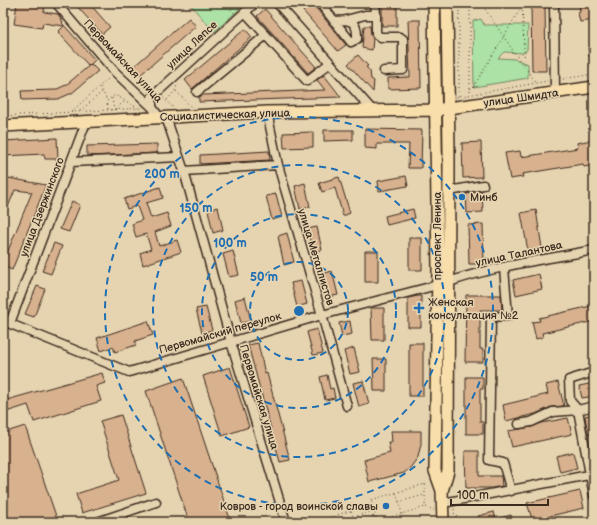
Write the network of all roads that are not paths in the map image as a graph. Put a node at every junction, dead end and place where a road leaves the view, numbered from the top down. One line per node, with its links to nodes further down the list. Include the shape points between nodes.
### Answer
1 (56, 3): 19 (street, Первомайская улица, via 115,72)
2 (254, 3): 9 (street, улица Лепсе)
3 (277, 3): 14 (street)
4 (320, 3): 12 (street)
5 (375, 3): 10 (street)
6 (434, 3): 21 (main road, проспект Ленина)
7 (447, 3): 20 (main road, проспект Ленина)
8 (554, 3): 18 (street)
9 (245, 12): 13 (street); 19 (street, улица Лепсе, via 152,97)
10 (376, 15): 11 (street); 15 (street, via 376,34 380,37 403,39 403,70)
11 (346, 20): 12 (street); 12 (street, via 356,26 357,38 352,42)
12 (334, 21)
13 (266, 35): 14 (street, via 307,81); 17 (street)
14 (330, 63): 22 (street)
15 (384, 71)
16 (594, 87): 18 (main road, улица Шмидта)
17 (197, 92)
18 (555, 92): 20 (main road, улица Шмидта, via 459,102)
19 (152, 107): 24 (street, Первомайская улица)
20 (448, 108): 21 (main road, Социалистическая улица); 32 (main road, проспект Ленина)
21 (435, 110): 22 (main road, Социалистическая улица); 36 (main road, проспект Ленина)
22 (373, 111): 23 (main road, Социалистическая улица)
23 (267, 112): 24 (main road, Социалистическая улица); 29 (street, улица Металлистов)
24 (162, 117): 25 (main road, Социалистическая улица); 27 (street, Первомайская улица)
25 (86, 122): 26 (main road, Социалистическая улица); 28 (street, улица Дзержинского)
26 (3, 126)
27 (179, 157): 28 (street); 30 (street, Первомайская улица)
28 (71, 162): 38 (street, улица Дзержинского)
29 (278, 165): 30 (street); 37 (street, улица Металлистов)
30 (184, 171): 39 (street, Первомайская улица)
31 (483, 185): 32 (street)
32 (449, 190): 35 (main road, проспект Ленина)
33 (594, 250): 34 (street, улица Талантова)
34 (504, 268): 35 (street, улица Талантова); 47 (street, via 508,316 491,317 489,460 503,463)
35 (449, 282): 36 (street, Первомайский переулок); 46 (main road, проспект Ленина, via 448,471)
36 (437, 285): 37 (street, Первомайский переулок); 46 (main road, проспект Ленина, via 435,471)
37 (322, 315): 39 (street, Первомайский переулок); 41 (street, улица Металлистов)
38 (6, 322): 39 (street, Первомайский переулок, via 129,372)
39 (231, 342): 52 (street, Первомайская улица)
40 (594, 372): 43 (street, via 569,380 570,400)
41 (347, 406)
42 (594, 406): 43 (street)
43 (578, 410): 44 (street, via 553,412 532,422); 45 (street)
44 (519, 424)
45 (592, 474): 47 (street); 48 (street)
46 (442, 491): 50 (main road, проспект Ленина)
47 (511, 491): 50 (street)
48 (594, 496)
49 (156, 502): 51 (street)
50 (439, 506): 53 (main road, проспект Ленина)
51 (97, 522)
52 (286, 522)
53 (444, 522)

